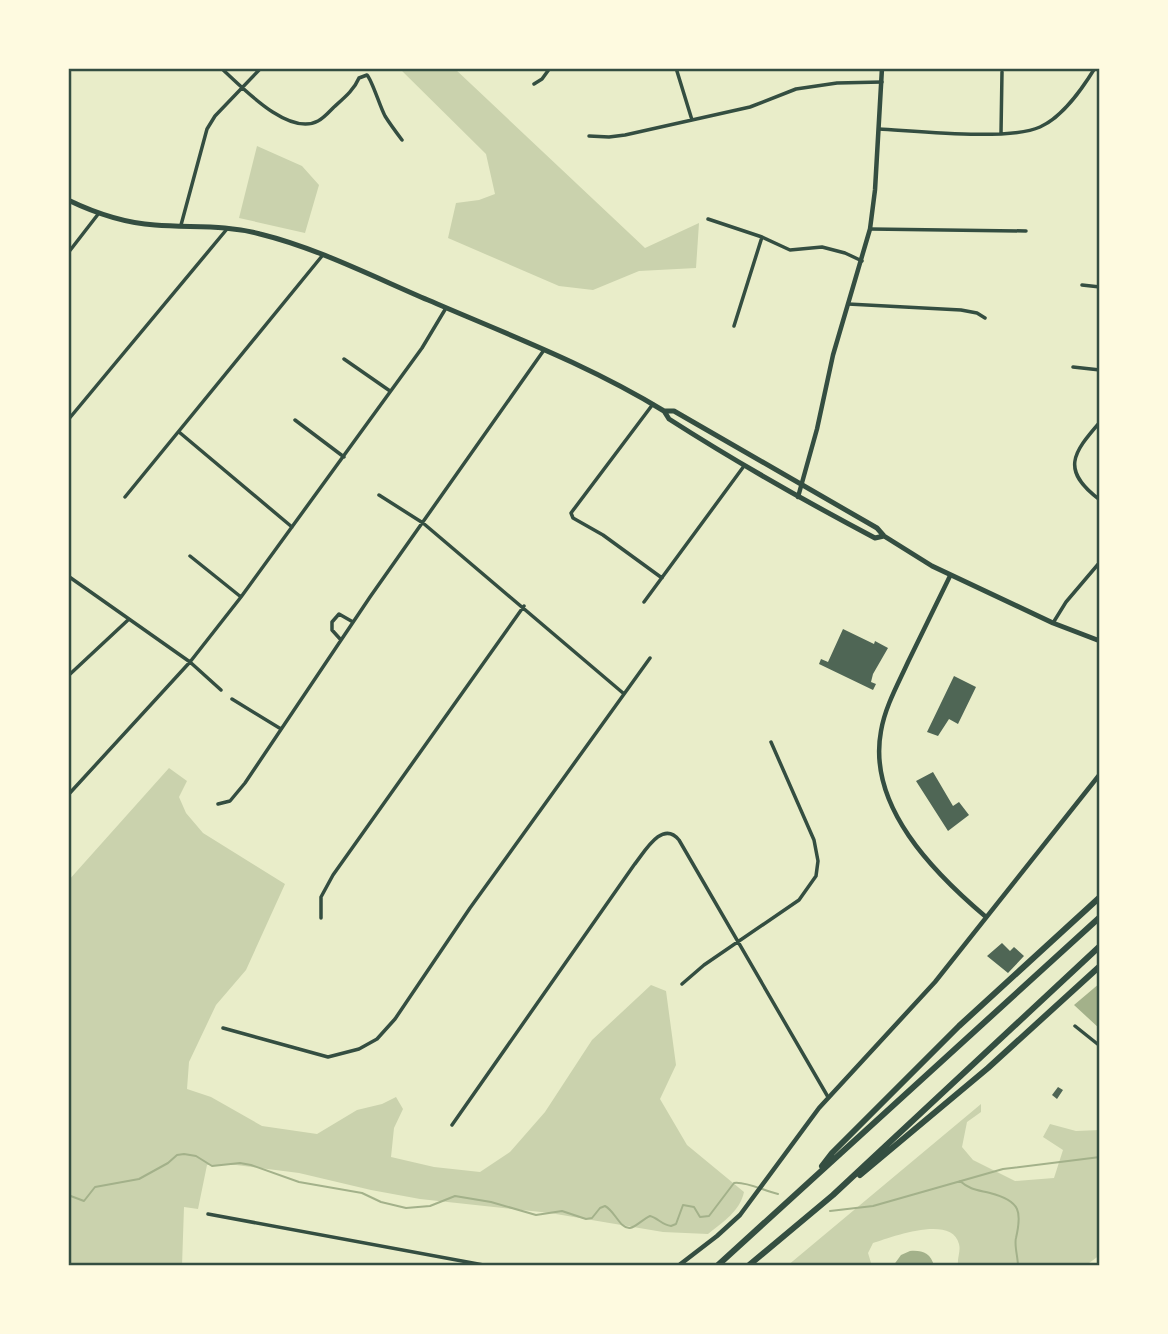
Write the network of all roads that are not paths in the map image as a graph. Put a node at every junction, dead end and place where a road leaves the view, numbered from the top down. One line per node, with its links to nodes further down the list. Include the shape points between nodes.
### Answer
1 (221, 68): 10 (street)
2 (261, 68): 10 (street)
3 (550, 68): 9 (street)
4 (676, 68): 11 (street)
5 (882, 68): 8 (main road)
6 (1095, 68): 13 (street, via 1047,124)
7 (1002, 72): 13 (street)
8 (882, 82): 11 (street, via 812,85 750,107); 12 (main road)
9 (534, 83)
10 (242, 88): 15 (street, via 277,115 312,123 367,75); 19 (street, via 207,129)
11 (692, 120): 14 (street, via 625,135)
12 (879, 129): 13 (street); 21 (main road)
13 (1001, 134)
14 (589, 136)
15 (402, 140)
16 (68, 200): 17 (main road)
17 (99, 213): 19 (main road, via 151,225); 24 (street)
18 (708, 219): 23 (street)
19 (181, 225): 20 (main road)
20 (229, 227): 25 (main road); 40 (street)
21 (870, 229): 22 (street); 26 (main road)
22 (1026, 231)
23 (762, 237): 26 (street, via 790,250 822,247); 32 (street)
24 (68, 253)
25 (322, 256): 30 (main road); 43 (street)
26 (862, 261): 29 (main road)
27 (1082, 285): 28 (street)
28 (1100, 287)
29 (848, 304): 31 (street, via 961,310); 46 (main road)
30 (446, 308): 33 (main road); 37 (street)
31 (985, 318)
32 (734, 326)
33 (545, 349): 38 (main road); 51 (street)
34 (344, 359): 37 (street)
35 (1073, 367): 36 (street)
36 (1100, 370)
37 (390, 391): 44 (street)
38 (653, 404): 39 (main road); 58 (street, via 571,513)
39 (664, 411): 45 (main road, via 669,419); 46 (main road, via 674,411)
40 (68, 419)
41 (295, 420): 44 (street)
42 (1100, 422): 50 (street, via 1074,458 1080,481)
43 (178, 432): 48 (street); 52 (street)
44 (344, 457): 52 (street)
45 (744, 466): 49 (main road); 58 (street)
46 (802, 485): 49 (main road); 53 (main road)
47 (379, 495): 51 (street)
48 (125, 497)
49 (798, 497): 53 (main road, via 875,538)
50 (1100, 500)
51 (423, 523): 61 (street); 63 (street)
52 (292, 527): 59 (street)
53 (884, 536): 57 (main road)
54 (190, 555): 59 (street)
55 (1100, 562): 64 (street)
56 (68, 576): 62 (street)
57 (950, 576): 64 (main road); 79 (main road, via 888,706 879,763 887,798 900,821 944,880)
58 (662, 578): 60 (street)
59 (241, 597): 68 (street)
60 (644, 602)
61 (524, 606): 71 (street); 81 (street, via 332,875 321,897)
62 (128, 620): 68 (street); 69 (street)
63 (353, 622): 65 (street); 65 (street, via 339,614 332,622 332,631)
64 (1053, 623): 66 (main road)
65 (341, 640): 73 (street)
66 (1100, 641)
67 (650, 658): 71 (street)
68 (190, 662): 70 (street); 76 (street)
69 (68, 676)
70 (221, 690)
71 (623, 693): 87 (street, via 377,1039 328,1057)
72 (232, 699): 73 (street)
73 (282, 729): 77 (street, via 233,799)
74 (771, 742): 82 (street, via 817,850 818,868 799,900)
75 (1100, 774): 79 (main road)
76 (68, 795)
77 (218, 804)
78 (1100, 897): 91 (highway, via 959,1026 832,1153)
79 (986, 917): 89 (main road, via 921,998)
80 (1100, 917): 91 (highway)
81 (321, 918)
82 (738, 943): 85 (street); 89 (street); 90 (street, via 676,836 660,835)
83 (1100, 946): 92 (highway)
84 (1100, 966): 92 (highway, via 967,1085)
85 (682, 984)
86 (1075, 1026): 88 (street)
87 (223, 1028)
88 (1100, 1046)
89 (828, 1097): 95 (main road, via 733,1222)
90 (452, 1125)
91 (813, 1179): 96 (highway)
92 (833, 1195): 97 (highway)
93 (208, 1214): 94 (street)
94 (489, 1266)
95 (678, 1266)
96 (717, 1266)
97 (748, 1266)

